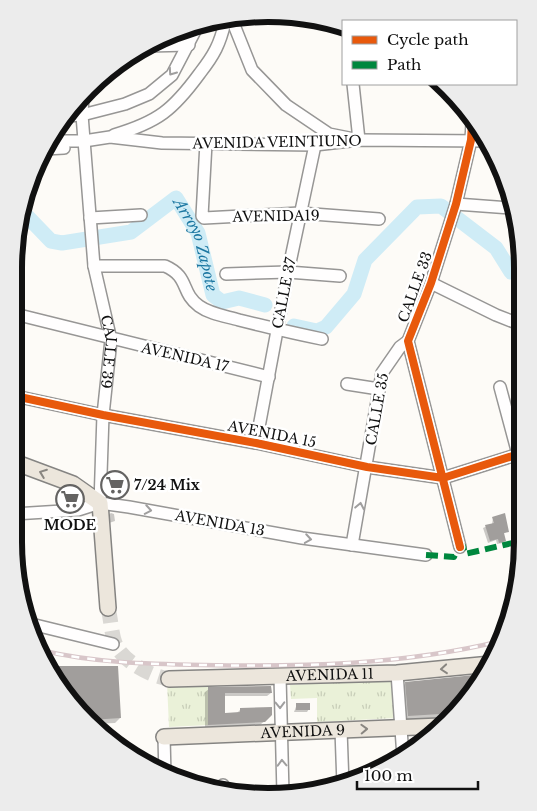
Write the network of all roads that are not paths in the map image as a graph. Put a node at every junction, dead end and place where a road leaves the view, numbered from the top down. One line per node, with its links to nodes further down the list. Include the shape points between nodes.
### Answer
1 (234, 25): 12 (street, via 252,70 286,105 329,134)
2 (224, 27): 11 (street, via 215,54 185,95 154,120)
3 (194, 35): 4 (street)
4 (189, 45): 5 (street); 9 (street, one-way to 9, via 172,75 150,94)
5 (165, 46)
6 (353, 85): 12 (street)
7 (82, 108): 9 (street, CALLE 39)
8 (76, 115): 9 (street)
9 (82, 115): 17 (street, CALLE 39)
10 (472, 130): 13 (street, CALLE 33)
11 (110, 136): 16 (street, AVENIDA VEINTIUNO, via 162,144); 17 (street, AVENIDA VEINTIUNO)
12 (359, 140): 13 (street, AVENIDA VEINTIUNO); 18 (street, AVENIDA VEINTIUNO)
13 (471, 140): 14 (street, AVENIDA VEINTIUNO); 20 (street, CALLE 33)
14 (478, 140)
15 (57, 142): 17 (street)
16 (206, 143): 18 (street, AVENIDA VEINTIUNO); 22 (street, AVENIDA19, via 203,217)
17 (85, 144): 19 (street); 24 (street, CALLE 39)
18 (316, 144): 22 (street, CALLE 37)
19 (54, 148)
20 (456, 204): 21 (street); 30 (street, CALLE 33)
21 (507, 208)
22 (300, 213): 25 (street, AVENIDA19); 27 (street, CALLE 37)
23 (141, 216): 24 (street)
24 (90, 218): 26 (street, CALLE 39)
25 (378, 219)
26 (94, 266): 33 (street, via 165,266 176,271 184,280 188,296 206,310); 35 (street, CALLE 39)
27 (288, 272): 28 (street); 29 (street); 33 (street, CALLE 37)
28 (226, 274)
29 (340, 276)
30 (431, 283): 32 (street); 36 (street, CALLE 33)
31 (22, 316): 35 (street, AVENIDA 17)
32 (514, 322)
33 (278, 330): 34 (street); 37 (street, CALLE 37)
34 (322, 339)
35 (111, 340): 37 (street, AVENIDA 17); 42 (street, CALLE 39)
36 (408, 341): 40 (street, CALLE 35, via 386,366); 48 (street, CALLE 33)
37 (269, 377): 44 (street, CALLE 37)
38 (347, 384): 40 (street)
39 (500, 387): 43 (street)
40 (379, 389): 47 (street, CALLE 35)
41 (22, 398): 42 (street, AVENIDA 15)
42 (103, 416): 44 (street, AVENIDA 15); 49 (street, CALLE 39)
43 (514, 434)
44 (256, 443): 47 (street, AVENIDA 15)
45 (514, 456): 48 (street, AVENIDA 15)
46 (22, 465): 49 (main road, one-way to 46, via 73,484)
47 (367, 467): 48 (street, AVENIDA 15); 51 (street, CALLE 35, one-way to 47)
48 (443, 478): 52 (street, CALLE 33)
49 (100, 504): 50 (street, AVENIDA 13, via 78,510); 51 (street, AVENIDA 13, one-way to 51); 54 (main road, CALLE 39)
50 (22, 514)
51 (352, 545): 53 (street, AVENIDA 13)
52 (460, 547)
53 (426, 556)
54 (108, 608)
55 (37, 625): 56 (street)
56 (113, 644)
57 (483, 665): 58 (main road, AVENIDA 11, one-way to 58)
58 (397, 673): 59 (main road, AVENIDA 11); 62 (street)
59 (280, 677): 60 (main road, AVENIDA 11); 64 (street, one-way to 64)
60 (169, 679)
61 (432, 726): 62 (main road, AVENIDA 9)
62 (402, 727): 63 (main road, AVENIDA 9, one-way to 62); 66 (street)
63 (340, 730): 64 (main road, AVENIDA 9); 68 (street)
64 (280, 733): 65 (main road, AVENIDA 9); 69 (street, one-way to 64)
65 (164, 738): 67 (street)
66 (403, 749)
67 (165, 765)
68 (343, 777)
69 (283, 788)

